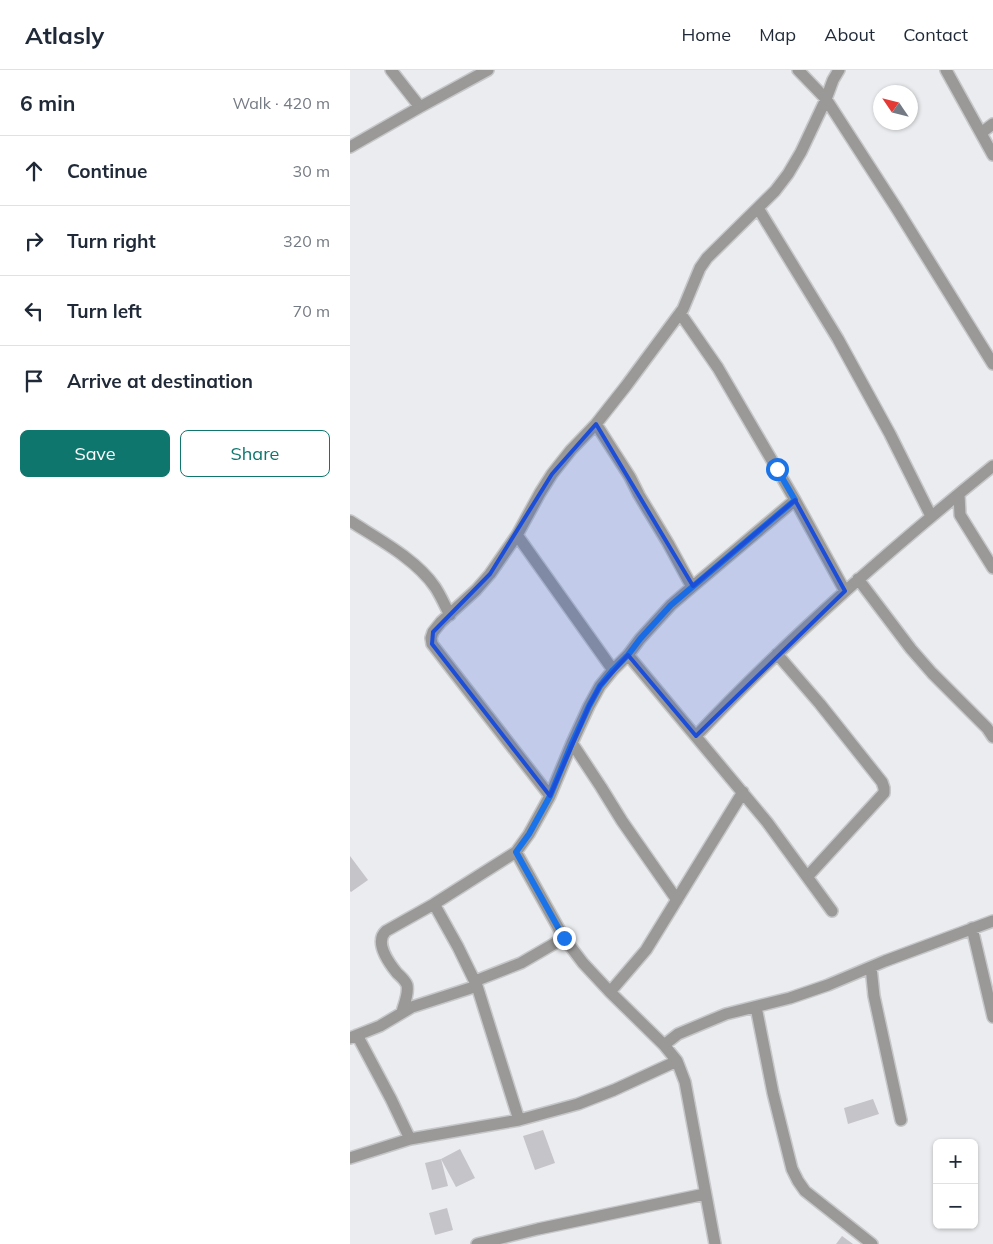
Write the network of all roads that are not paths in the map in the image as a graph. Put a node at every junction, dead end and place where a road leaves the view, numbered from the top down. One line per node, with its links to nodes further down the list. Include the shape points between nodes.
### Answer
1 (391, 70): 7 (street)
2 (488, 70): 7 (street)
3 (798, 70): 6 (street)
4 (839, 70): 6 (street)
5 (946, 70): 9 (street)
6 (826, 99): 12 (street, via 788,174); 14 (street)
7 (420, 107): 10 (street)
8 (993, 124): 9 (street)
9 (981, 133): 11 (street)
10 (350, 147)
11 (993, 155)
12 (758, 208): 13 (street, via 707,258); 21 (street, via 843,347)
13 (680, 313): 15 (street); 18 (street, via 718,368)
14 (993, 364)
15 (596, 424): 23 (street, via 552,474); 26 (street)
16 (993, 466): 17 (street)
17 (959, 494): 19 (street); 20 (street)
18 (795, 500): 26 (street); 27 (street)
19 (944, 506): 20 (street); 21 (street)
20 (960, 515): 24 (street)
21 (931, 516): 25 (street)
22 (350, 520): 28 (street, via 415,566 435,587)
23 (517, 535): 28 (street, via 481,585); 31 (street)
24 (993, 568)
25 (858, 579): 27 (street); 33 (street, via 932,673)
26 (692, 586): 30 (street)
27 (845, 591): 29 (street)
28 (450, 614): 36 (street, via 432,632 432,644)
29 (777, 654): 32 (street); 38 (street, via 869,764 884,788 884,793)
30 (628, 655): 31 (street); 32 (street)
31 (613, 670): 34 (street, via 600,686)
32 (696, 736): 35 (street)
33 (993, 737)
34 (572, 743): 36 (street); 39 (street)
35 (742, 792): 38 (street); 39 (street)
36 (550, 796): 37 (street)
37 (516, 852): 40 (street); 44 (street)
38 (807, 877): 41 (street)
39 (677, 900): 47 (street, via 646,950)
40 (434, 904): 46 (street); 49 (street, via 382,935 384,952 408,987)
41 (832, 911)
42 (993, 921): 43 (street)
43 (972, 928): 45 (street); 50 (street)
44 (564, 938): 46 (street); 47 (street)
45 (871, 967): 48 (street, via 798,996); 55 (street, via 874,996)
46 (476, 984): 49 (street); 54 (street)
47 (610, 992): 52 (street)
48 (756, 1007): 52 (street, via 726,1014 678,1034); 61 (street, via 792,1170 805,1191)
49 (402, 1012): 51 (street)
50 (993, 1017)
51 (354, 1037): 56 (street)
52 (664, 1045): 53 (street)
53 (677, 1061): 54 (street, via 578,1104); 58 (street, via 685,1082)
54 (519, 1120): 56 (street)
55 (901, 1120)
56 (410, 1138): 57 (street)
57 (350, 1158)
58 (705, 1194): 59 (street); 60 (street)
59 (477, 1244)
60 (714, 1244)
61 (872, 1244)

